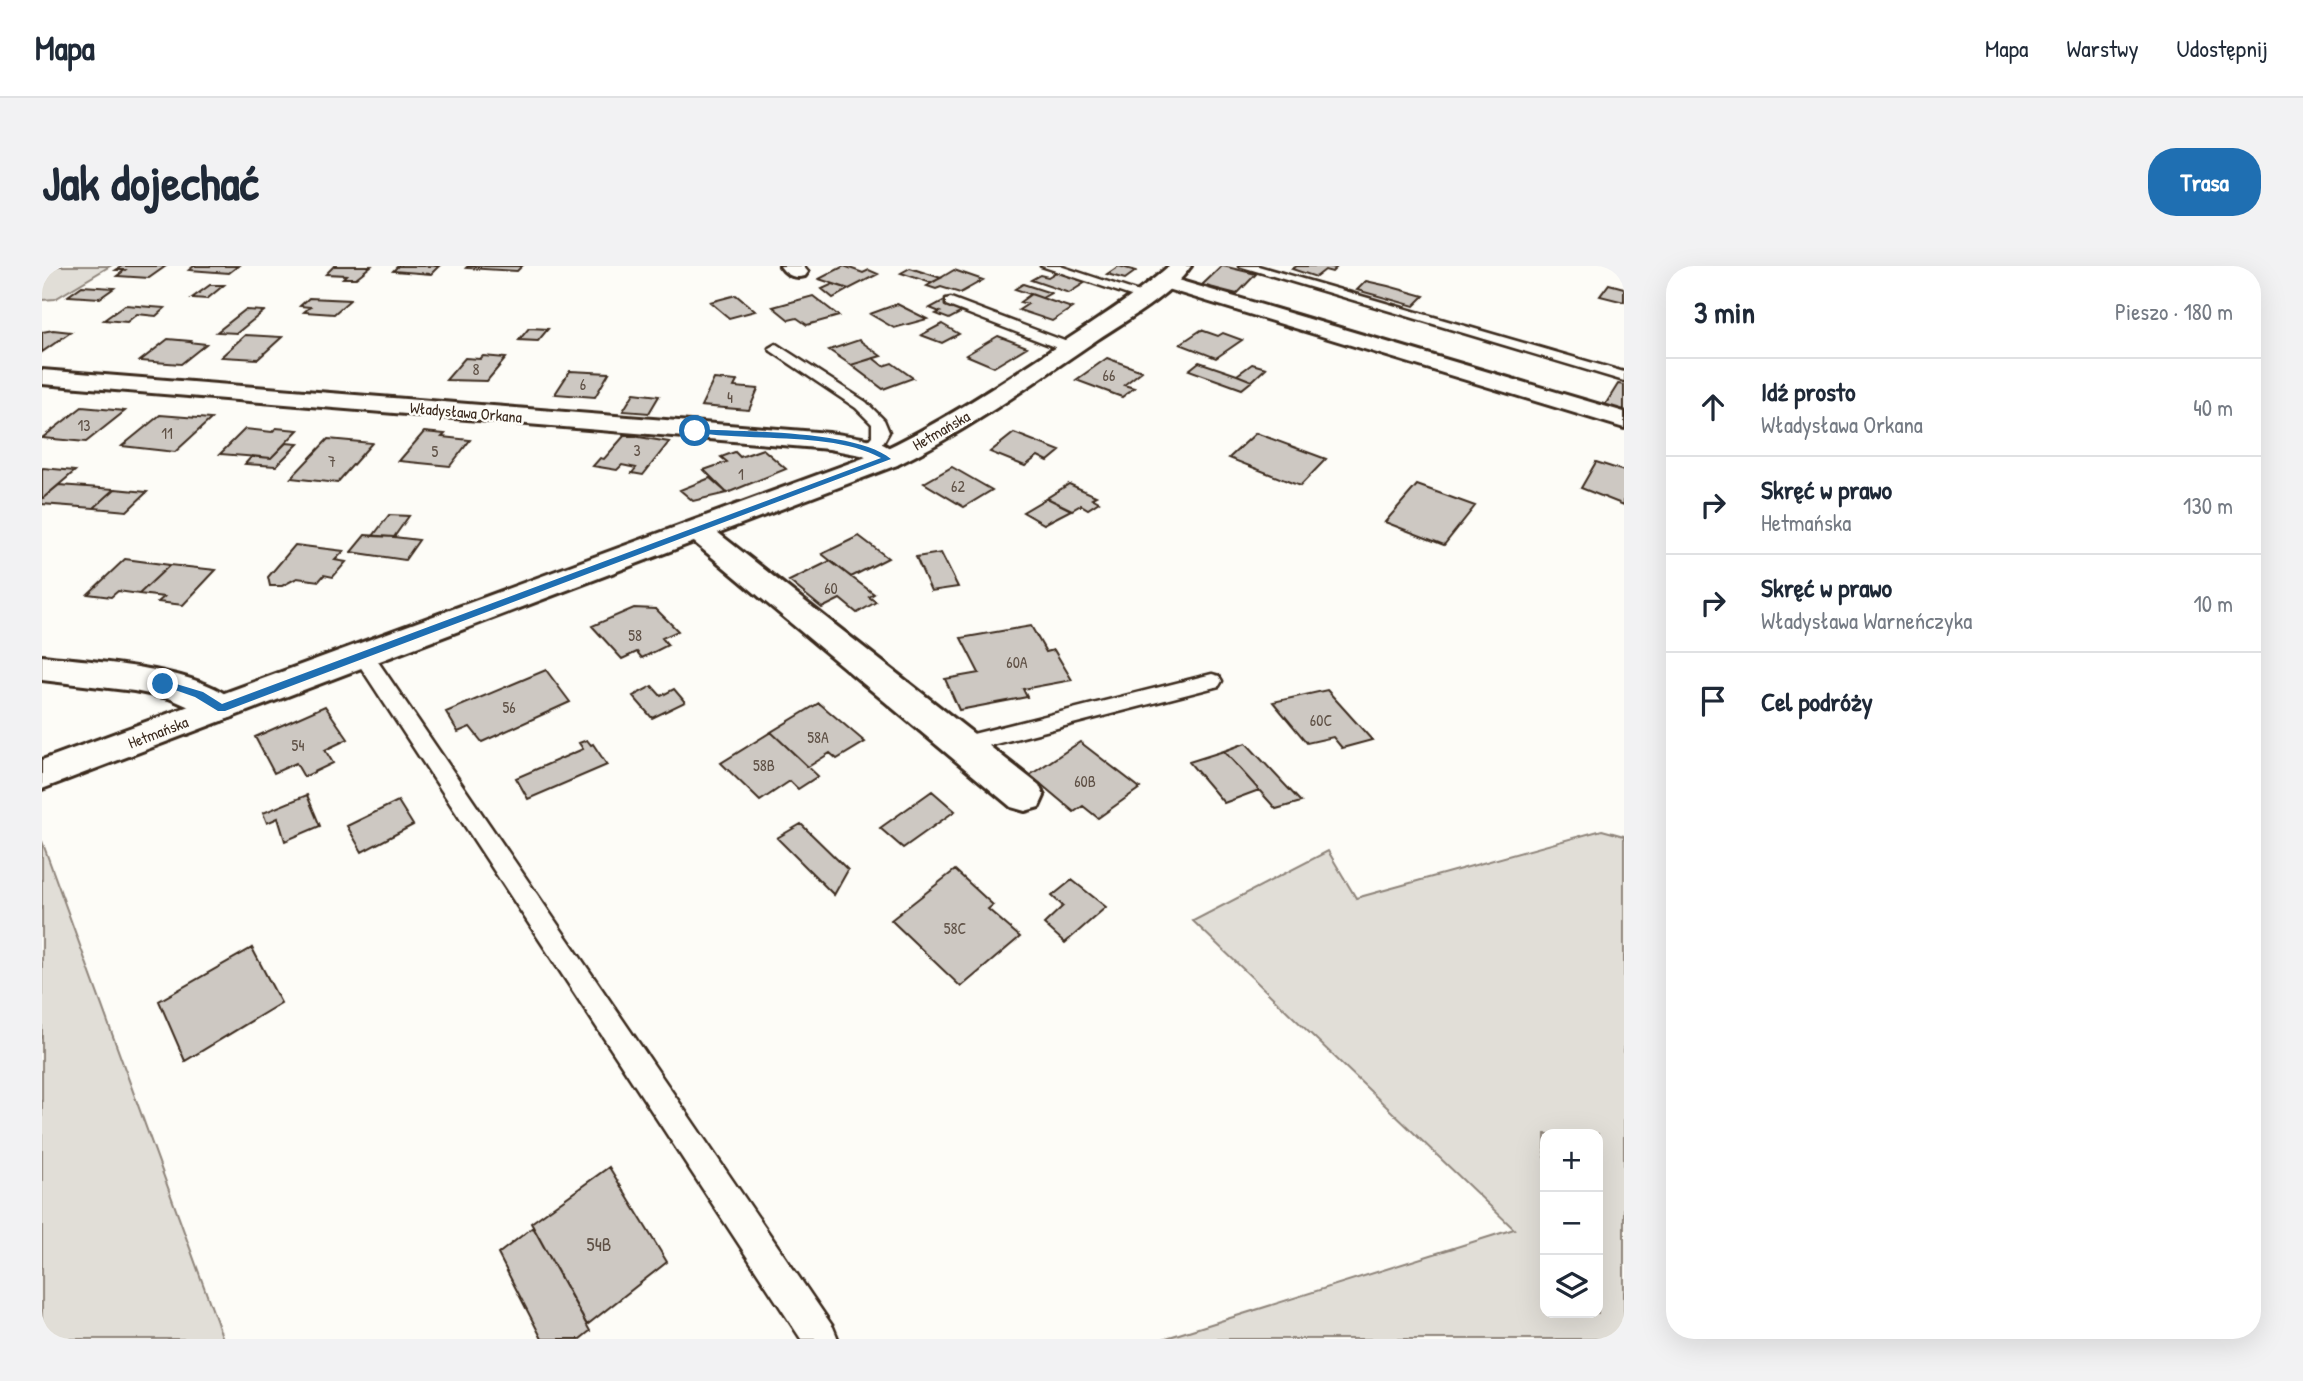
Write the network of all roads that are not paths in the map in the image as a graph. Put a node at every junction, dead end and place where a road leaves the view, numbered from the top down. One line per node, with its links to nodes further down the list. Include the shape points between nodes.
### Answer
1 (1047, 266): 3 (lane)
2 (1245, 266): 8 (lane)
3 (1163, 281): 6 (street, Hetmańska); 9 (street)
4 (951, 302): 6 (lane)
5 (776, 348): 10 (lane, via 872,414 881,432)
6 (1070, 348): 10 (street, Hetmańska, via 983,406)
7 (42, 377): 10 (street, Władysława Orkana, via 830,441)
8 (1624, 377)
9 (1624, 420)
10 (878, 454): 11 (street, Hetmańska)
11 (698, 531): 12 (street, Hetmańska); 16 (street)
12 (363, 655): 15 (street, Hetmańska); 19 (lane)
13 (42, 668): 15 (street, via 163,684 199,695)
14 (1212, 681): 16 (lane)
15 (221, 708): 17 (street, Hetmańska)
16 (961, 745): 18 (street)
17 (42, 775)
18 (1025, 796)
19 (821, 1339)

